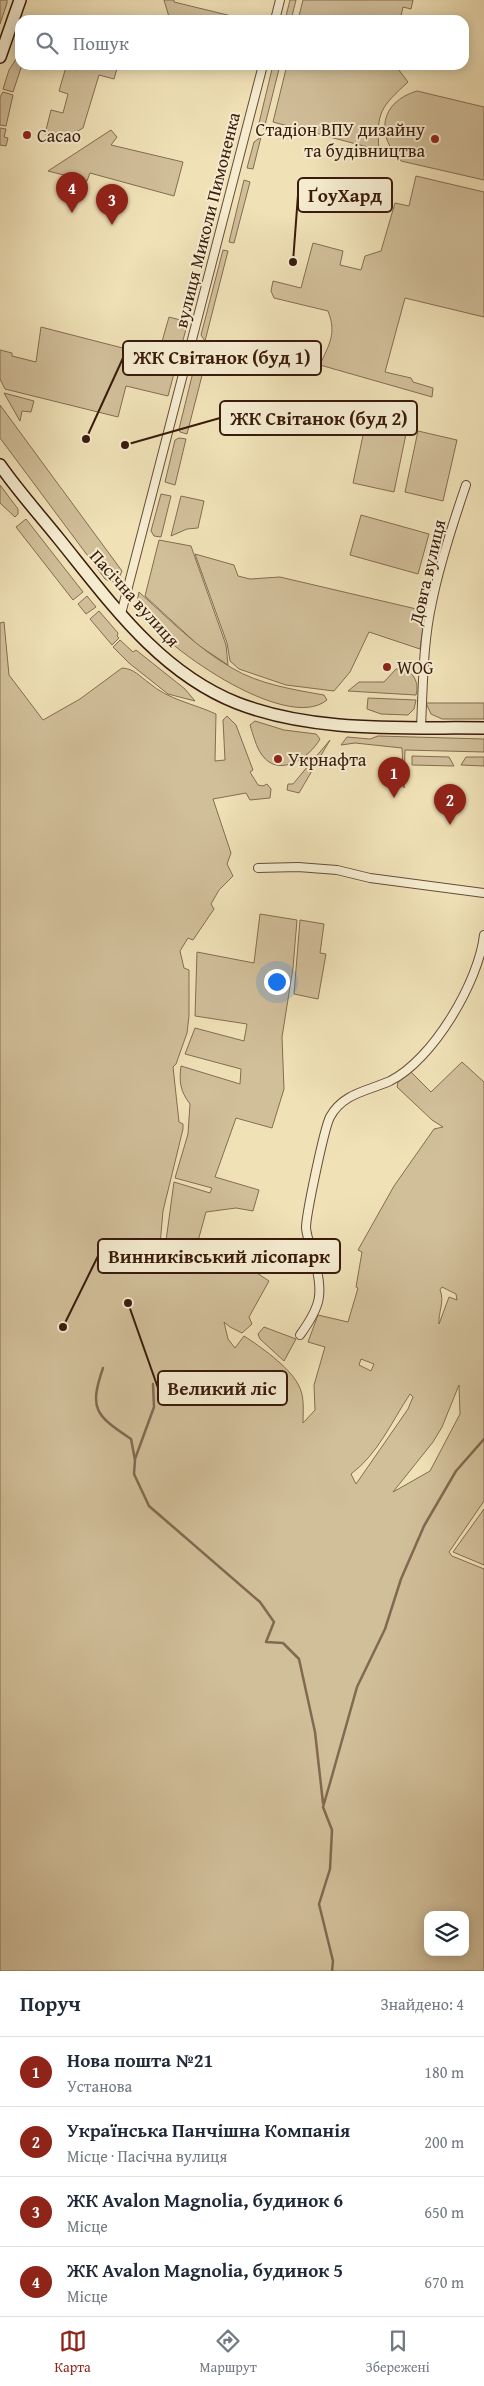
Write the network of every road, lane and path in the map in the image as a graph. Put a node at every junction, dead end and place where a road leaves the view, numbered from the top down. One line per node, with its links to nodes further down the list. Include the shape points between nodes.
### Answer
1 (20, 0): 4 (main road)
2 (280, 0): 3 (street)
3 (276, 15)
4 (0, 57)
5 (262, 70): 8 (street, вулиця Миколи Пимоненка)
6 (0, 465): 8 (main road, Пасічна вулиця, via 32,509)
7 (466, 484): 9 (street, Довга вулиця, via 431,603)
8 (121, 614): 9 (main road, Пасічна вулиця, via 152,648 176,668 238,703 306,720)
9 (421, 727): 10 (main road, Пасічна вулиця)
10 (484, 728)
11 (258, 868): 12 (street, via 298,866 337,870 370,878)
12 (484, 893)
13 (484, 935): 14 (street, via 467,990 421,1058 391,1080 348,1097 329,1120 306,1229 320,1299)
14 (300, 1335)

